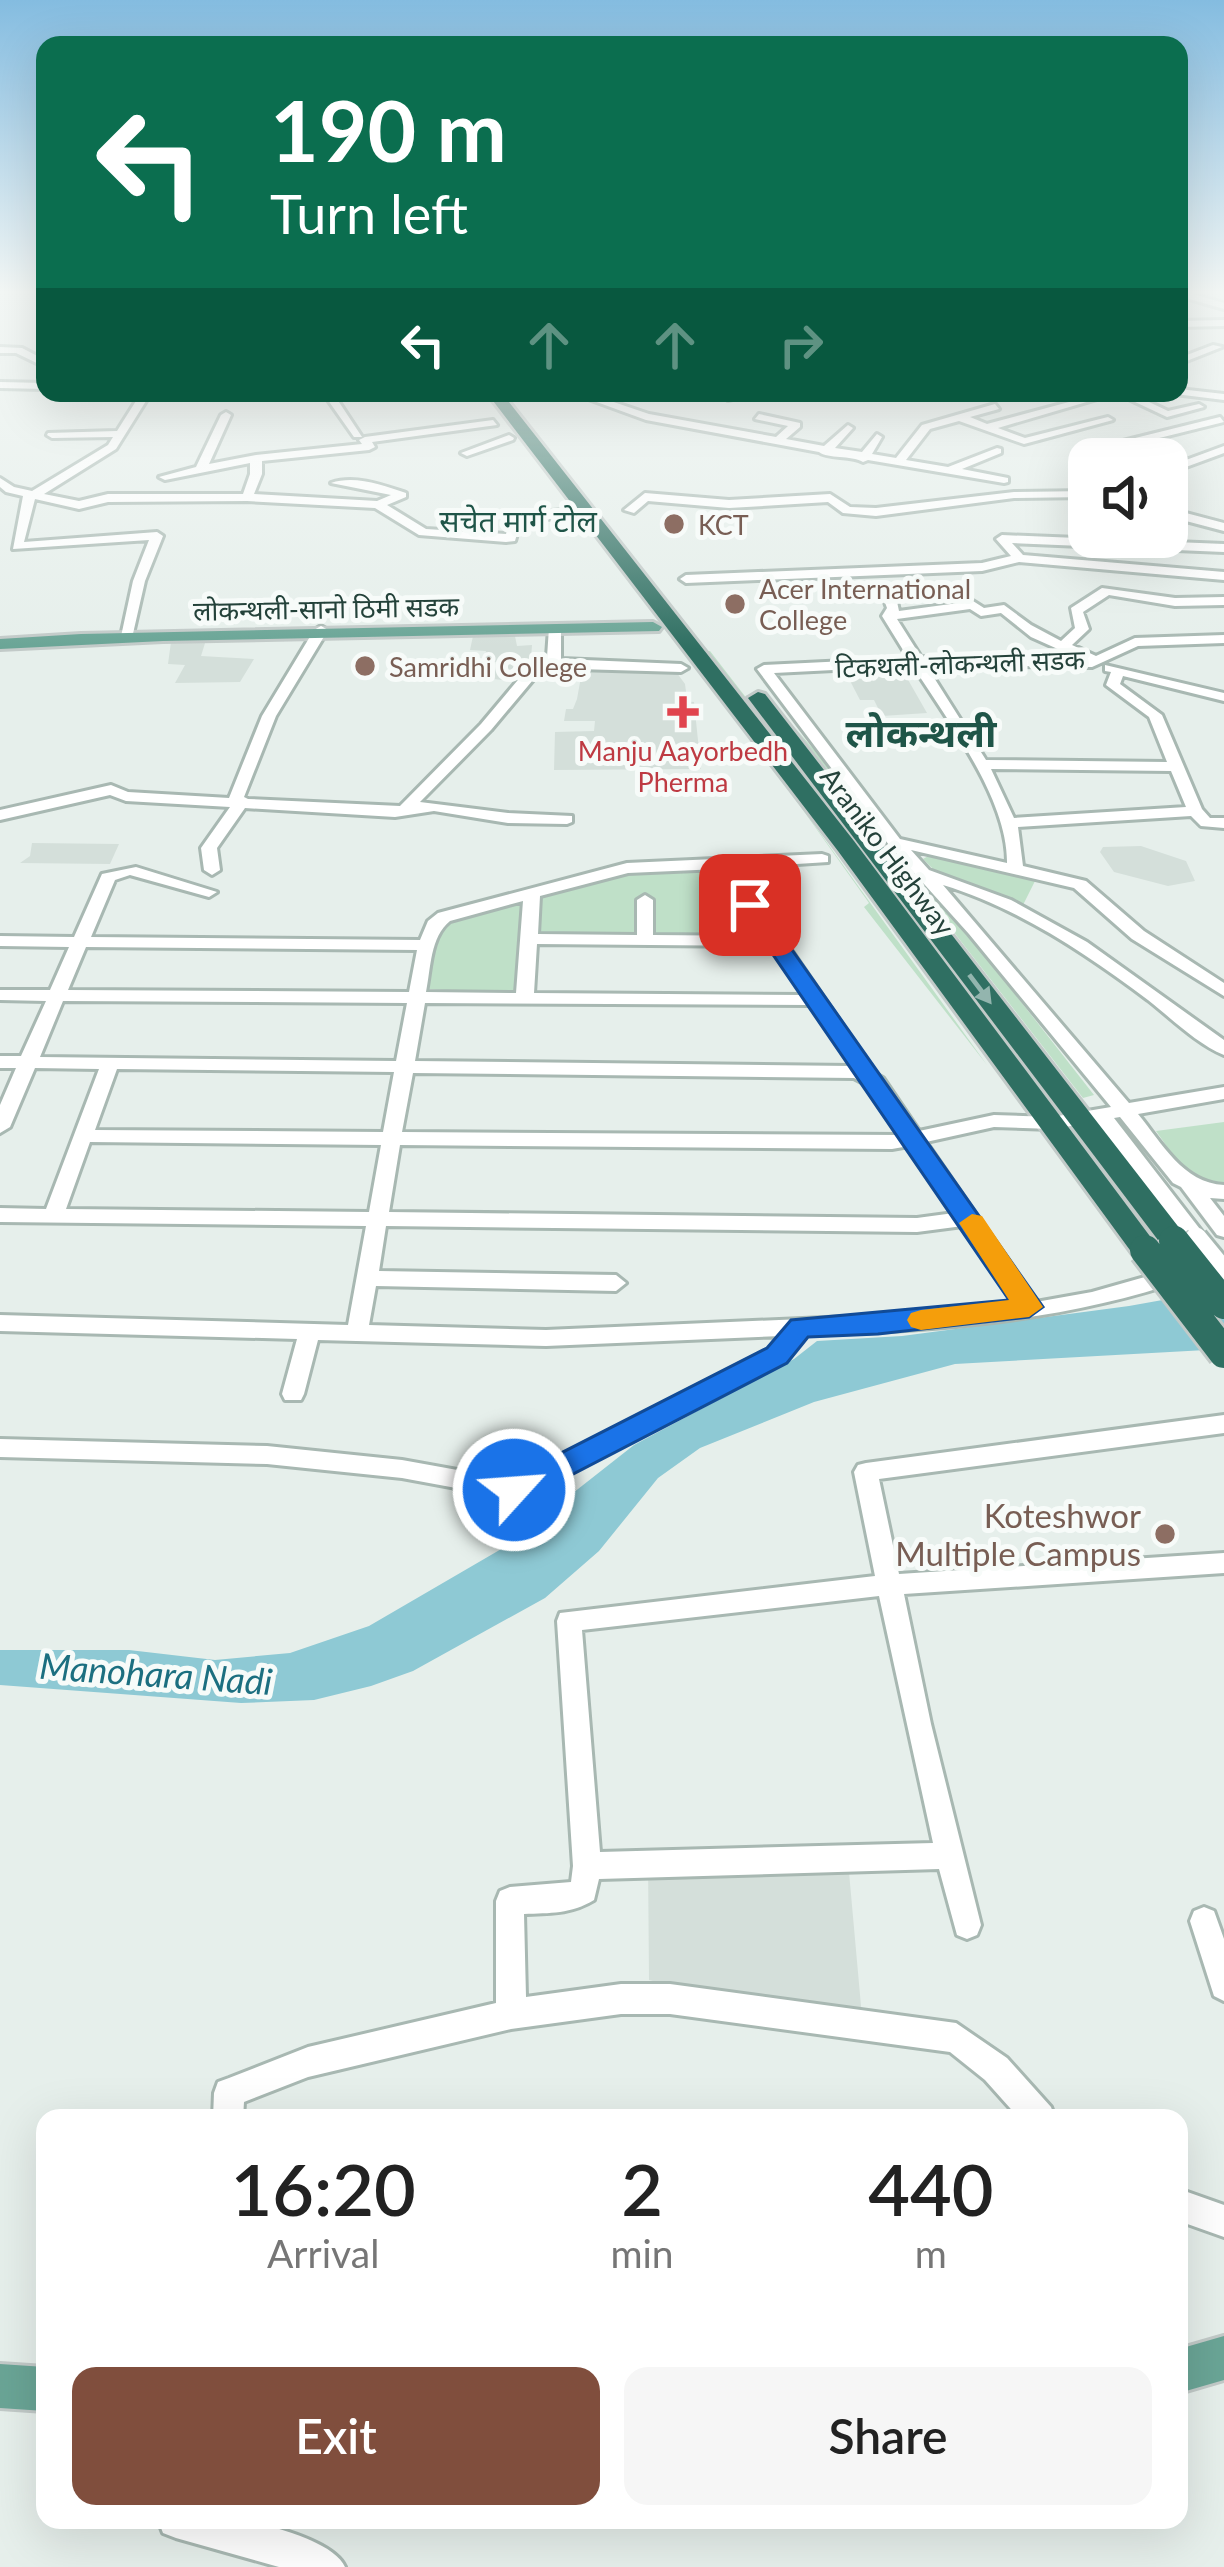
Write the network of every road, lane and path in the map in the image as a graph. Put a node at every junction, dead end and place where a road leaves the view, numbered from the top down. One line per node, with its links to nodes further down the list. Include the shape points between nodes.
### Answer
1 (137, 410): 20 (street)
2 (340, 410): 22 (street)
3 (507, 410): 63 (highway, Araniko Highway)
4 (528, 410): 63 (highway, Araniko Highway)
5 (627, 410): 28 (street)
6 (985, 410): 10 (street)
7 (1051, 410): 18 (street)
8 (788, 412): 17 (street, via 806,416)
9 (226, 415): 38 (street)
10 (959, 417): 18 (street); 37 (street, via 926,428)
11 (760, 418): 17 (street)
12 (1108, 420): 15 (street)
13 (1220, 420): 23 (street)
14 (493, 423): 30 (street, via 365,440 369,447)
15 (1091, 423): 18 (street, via 1024,441); 26 (street)
16 (1137, 423): 23 (street)
17 (796, 425): 28 (street)
18 (991, 426)
19 (848, 428): 34 (street)
20 (123, 434): 21 (street); 47 (street)
21 (52, 435)
22 (358, 435)
23 (1161, 436): 27 (street)
24 (877, 437): 35 (street)
25 (509, 438): 32 (street)
26 (1118, 438)
27 (1151, 438)
28 (777, 442): 34 (street)
29 (1224, 449): 36 (street)
30 (338, 451): 33 (street); 43 (street, via 344,460)
31 (997, 451): 39 (street)
32 (467, 453)
33 (256, 458): 38 (street); 45 (street)
34 (827, 458): 35 (street)
35 (858, 458): 37 (street)
36 (1188, 463)
37 (897, 464): 39 (street)
38 (201, 469): 40 (street)
39 (948, 471): 41 (street)
40 (165, 477)
41 (1004, 480)
42 (0, 481): 47 (street)
43 (337, 482): 46 (street); 48 (street, via 402,495)
44 (1068, 494): 49 (street, via 876,512 848,510 830,497 729,504 645,497)
45 (247, 497): 46 (street); 47 (street)
46 (324, 501): 48 (street)
47 (23, 503): 68 (street, via 17,546 157,536)
48 (379, 505): 50 (street, via 423,532 506,538 516,517)
49 (630, 510)
50 (565, 514)
51 (1188, 518): 53 (street)
52 (1188, 526): 53 (street)
53 (1223, 527)
54 (1224, 548): 55 (street, via 1002,539)
55 (1018, 558): 56 (street); 63 (street)
56 (1095, 564): 57 (street); 60 (street, via 1085,586)
57 (1155, 570): 58 (street); 61 (street)
58 (1224, 575)
59 (928, 591): 64 (street, via 888,594 895,608)
60 (1107, 591): 61 (street); 72 (street, via 1076,610 1082,628)
61 (1154, 600): 62 (street)
62 (1224, 601)
63 (662, 602): 67 (main road, लोकन्थली-सानो ठिमी सडक); 116 (highway, Araniko Highway)
64 (889, 616): 72 (street, via 1004,609 1042,641); 74 (street)
65 (1124, 621): 70 (street)
66 (321, 630): 67 (main road, लोकन्थली-सानो ठिमी सडक); 68 (main road, लोकन्थली-सानो ठिमी सडक); 81 (street, via 269,716)
67 (554, 631): 73 (street)
68 (125, 638): 71 (main road, लोकन्थली-सानो ठिमी सडक)
69 (1224, 639): 70 (street, टिकथली-लोकन्थली सडक)
70 (1135, 642): 75 (street, टिकथली-लोकन्थली सडक)
71 (0, 644)
72 (1064, 645): 75 (street)
73 (550, 662): 76 (street); 82 (street, via 538,665)
74 (915, 662): 75 (street, टिकथली-लोकन्थली सडक); 79 (street); 88 (street, टिकथली-लोकन्थली सडक, via 764,669)
75 (1092, 662): 77 (street)
76 (680, 668)
77 (1118, 671): 78 (street); 80 (street, via 1113,685 1155,715)
78 (1224, 697)
79 (981, 764): 80 (street); 86 (street)
80 (1177, 767): 83 (street)
81 (239, 801): 82 (street); 84 (street, via 111,790); 92 (street, via 209,848)
82 (406, 807): 85 (street)
83 (1196, 811): 86 (street); 87 (street, via 1206,823)
84 (0, 815)
85 (567, 820)
86 (1008, 823): 91 (street)
87 (1224, 823)
88 (895, 842): 91 (street); 93 (street)
89 (822, 859): 90 (street)
90 (722, 861): 95 (street, via 627,868); 100 (street)
91 (1015, 867): 103 (street, via 1080,884)
92 (212, 870)
93 (922, 873): 109 (street, via 1039,916); 116 (street, via 975,930)
94 (209, 892): 101 (street, via 130,870 112,873)
95 (532, 892): 97 (street); 102 (street, via 439,920)
96 (645, 900): 98 (street)
97 (531, 939): 98 (street); 106 (street)
98 (645, 940): 100 (street)
99 (0, 941): 101 (street)
100 (774, 941): 108 (street)
101 (80, 942): 102 (street); 105 (street)
102 (426, 945): 107 (street)
103 (1224, 992)
104 (0, 995): 105 (street)
105 (56, 996): 107 (street); 111 (street)
106 (525, 997): 107 (street); 108 (street)
107 (417, 998): 113 (street)
108 (815, 1000): 114 (street)
109 (1224, 1049)
110 (0, 1061): 111 (street)
111 (28, 1062): 112 (street); 117 (street)
112 (110, 1063): 113 (street); 118 (street)
113 (406, 1065): 114 (street); 119 (street)
114 (867, 1075): 120 (street)
115 (1224, 1094): 116 (street)
116 (1087, 1116): 120 (street, via 994,1121); 121 (street); 128 (highway, Araniko Highway); 128 (street)
117 (0, 1127)
118 (83, 1136): 119 (street); 123 (street)
119 (391, 1137): 120 (street); 126 (street)
120 (915, 1139): 125 (street)
121 (1190, 1186): 122 (street); 127 (street)
122 (1224, 1192)
123 (53, 1214): 124 (street); 126 (street)
124 (0, 1215)
125 (969, 1218): 126 (street, via 916,1225); 134 (street)
126 (376, 1219): 131 (street)
127 (1224, 1230)
128 (1172, 1243): 130 (street, bridge); 133 (highway, Araniko Highway, bridge); 139 (highway, Araniko Highway, bridge)
129 (1224, 1256): 134 (street, via 1132,1293)
130 (1224, 1272)
131 (367, 1278): 132 (street); 138 (street)
132 (616, 1283)
133 (1224, 1304)
134 (1029, 1307): 136 (street)
135 (0, 1323): 137 (street)
136 (801, 1327): 138 (street, via 546,1338); 142 (street, via 777,1355 514,1490 267,1455)
137 (309, 1333): 138 (street); 140 (street)
138 (357, 1335)
139 (1224, 1352)
140 (293, 1394)
141 (1224, 1424): 144 (street, via 866,1472)
142 (0, 1448)
143 (1224, 1563): 144 (street)
144 (889, 1585): 145 (street); 146 (street, via 569,1622)
145 (949, 1856): 146 (street); 148 (street)
146 (587, 1866): 150 (street, via 584,1890 571,1898 511,1901)
147 (1204, 1921): 149 (street)
148 (967, 1925)
149 (1224, 1986)
150 (511, 2014): 151 (street, via 308,2062 229,2093); 152 (street, via 670,1999 956,2038)
151 (228, 2109)
152 (1032, 2109)
153 (1188, 2208): 154 (street)
154 (1224, 2221)
155 (1224, 2358): 156 (main road)
156 (1188, 2368)
157 (0, 2386): 158 (main road)
158 (36, 2388)
159 (207, 2529): 160 (street)
160 (327, 2567)

